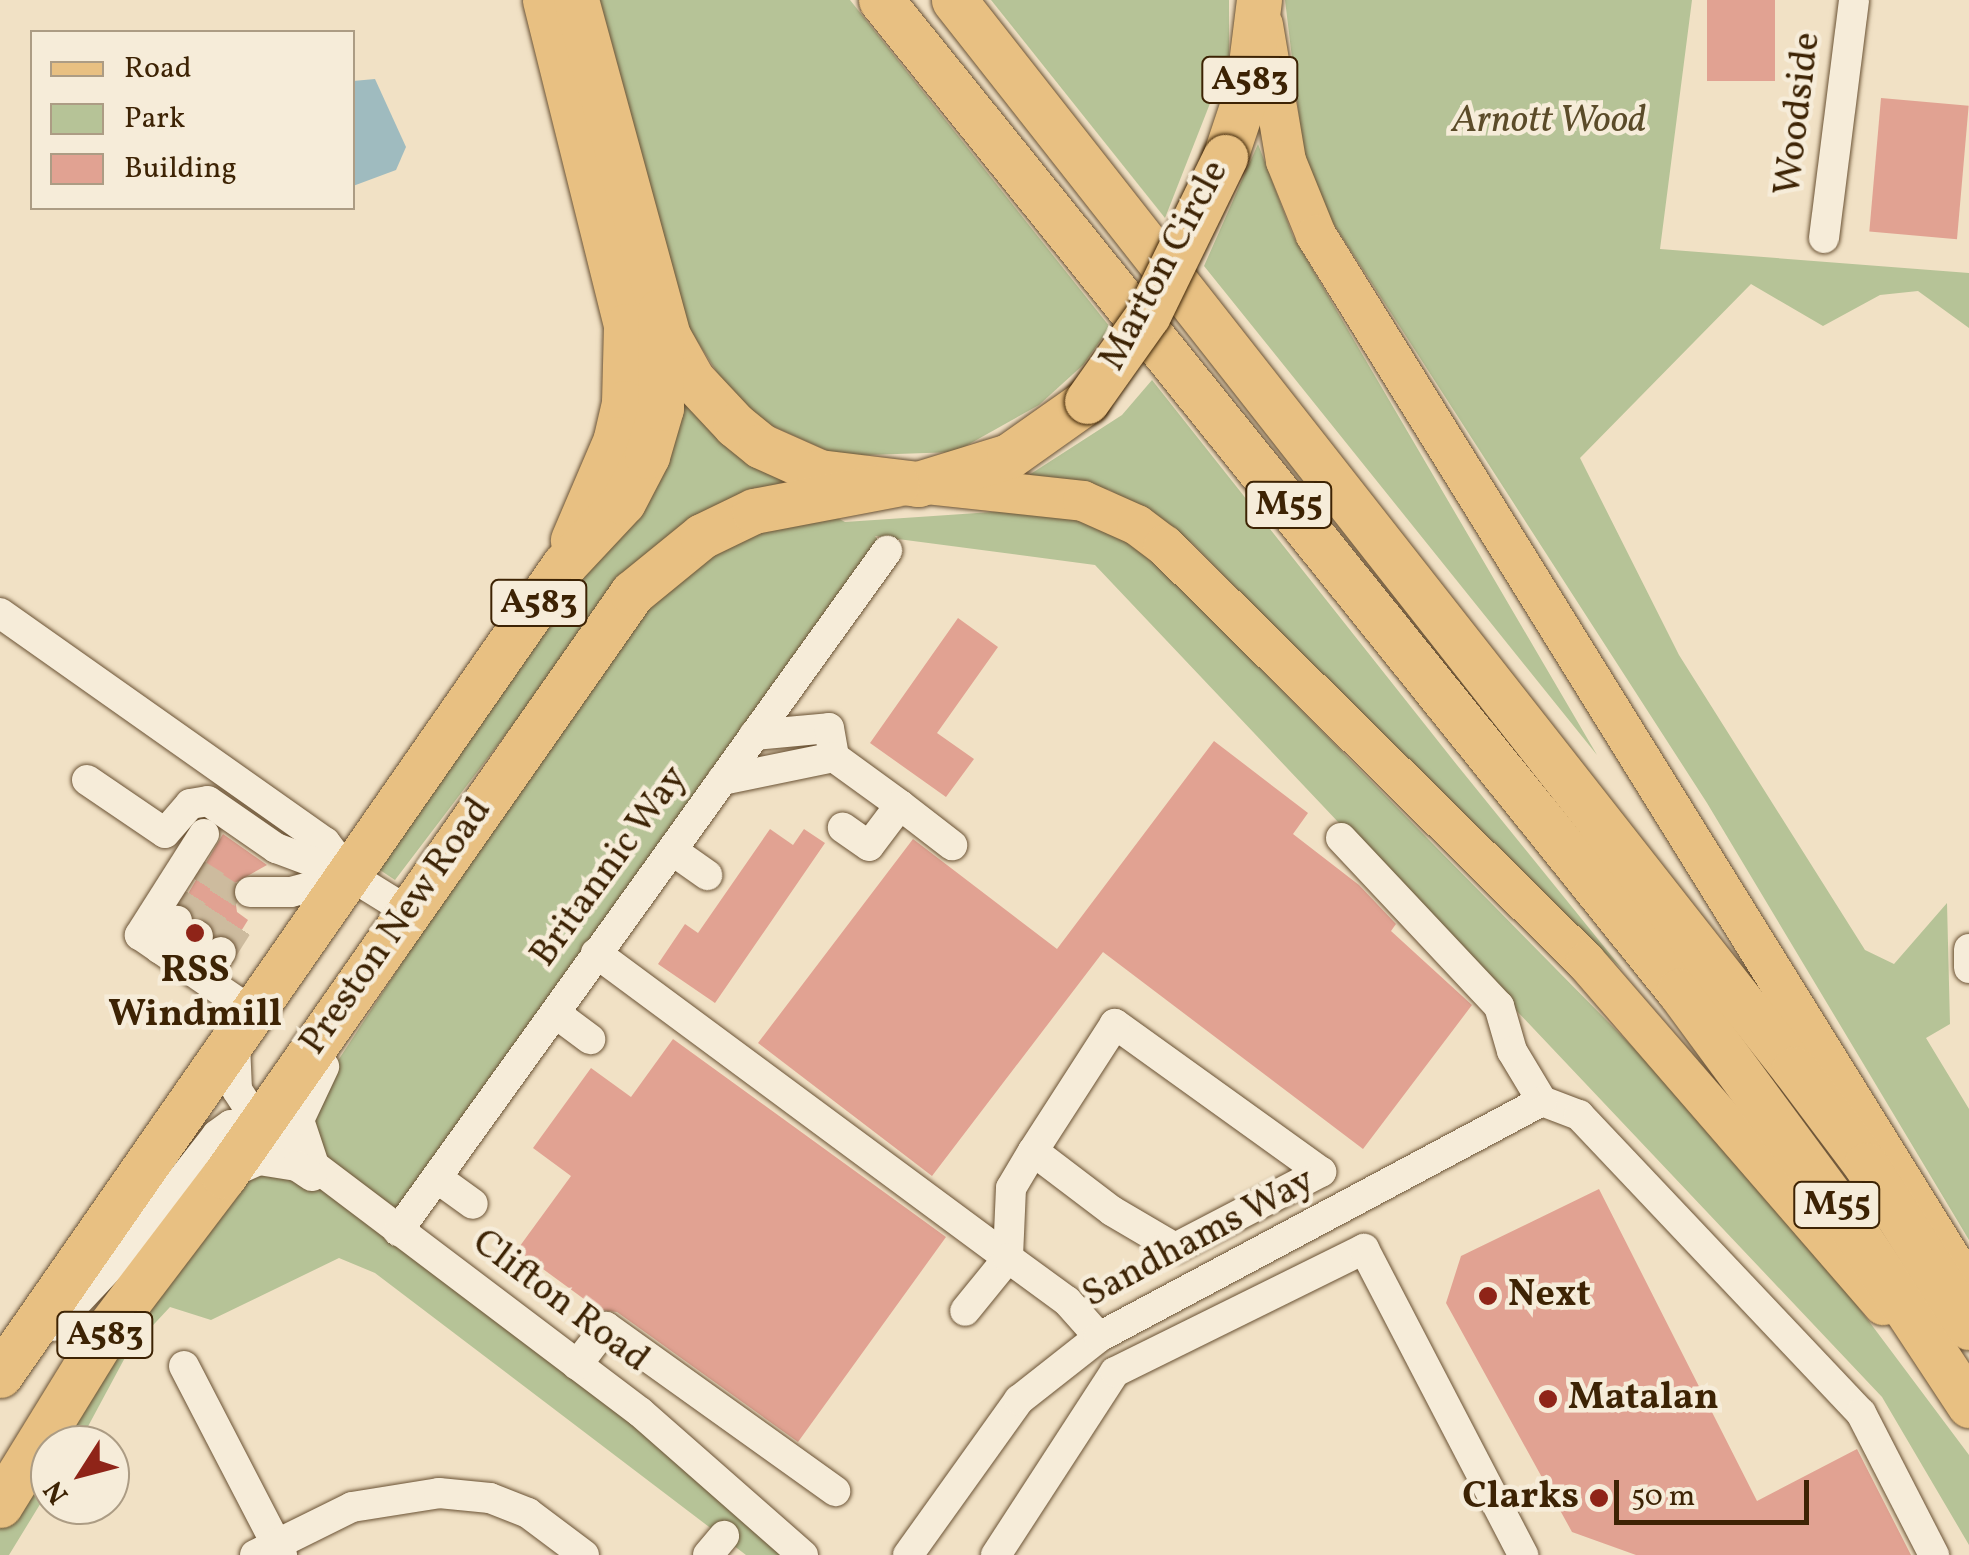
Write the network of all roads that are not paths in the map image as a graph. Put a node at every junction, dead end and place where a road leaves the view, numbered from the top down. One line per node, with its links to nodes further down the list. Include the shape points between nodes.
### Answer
1 (544, 0): 11 (highway, via 626,326 616,439)
2 (576, 0): 8 (highway, Marton Circle / A583)
3 (881, 0): 51 (highway, M55, via 1679,991 1840,1209)
4 (954, 0): 46 (highway, M55, via 1783,1055 1866,1166)
5 (1854, 0): 7 (street, Woodside)
6 (1259, 1): 9 (highway, Marton Circle / A583, bridge, via 1248,88 1225,156 1148,315 1088,401 1010,456); 44 (main road, via 1286,160 1316,235)
7 (1824, 238)
8 (660, 311): 9 (highway, Marton Circle / A583, via 692,379 761,446 818,472); 11 (highway, Preston New Road / A583, via 665,382 648,456 604,527)
9 (907, 484): 26 (highway, Preston New Road / A583, via 754,511 654,571 598,637); 51 (main road, via 1083,501 1164,545 1586,962)
10 (887, 551): 13 (street, Britannic Way)
11 (564, 565): 23 (highway, Preston New Road / A583)
12 (0, 613): 23 (street, via 325,842)
13 (754, 735): 14 (street); 16 (street, Britannic Way)
14 (832, 742): 16 (street); 17 (street)
15 (87, 780): 23 (street, via 165,833 190,804 208,800 276,848)
16 (722, 780): 22 (street, Britannic Way)
17 (900, 805): 18 (street, via 870,846); 20 (street)
18 (843, 828)
19 (1342, 838): 35 (street, via 1500,1006 1512,1051)
20 (952, 845)
21 (200, 849): 30 (street, via 140,935)
22 (673, 851): 24 (street); 29 (street, Britannic Way)
23 (351, 876): 25 (street); 26 (street); 33 (highway, Preston New Road / A583)
24 (707, 876)
25 (250, 901)
26 (406, 910): 36 (highway, Preston New Road / A583); 38 (street, via 394,958 308,1092 299,1120)
27 (198, 936): 30 (street)
28 (1969, 949): 31 (street)
29 (596, 952): 32 (street, Britannic Way); 43 (street)
30 (182, 963): 33 (street)
31 (1969, 968)
32 (555, 1013): 34 (street); 40 (street, Britannic Way)
33 (245, 1029): 36 (street, via 237,1090); 50 (highway, Preston New Road / A583)
34 (590, 1038)
35 (1542, 1101): 47 (street, Sandhams Way); 60 (street, via 1579,1114 1861,1412)
36 (259, 1124): 38 (street, Clifton Road); 39 (highway, Preston New Road / A583); 50 (street, A583, via 231,1125 218,1136 135,1240)
37 (1033, 1151): 37 (street, via 1112,1212 1175,1248 1322,1172 1115,1024); 43 (street, via 1011,1188)
38 (314, 1165): 42 (street, Clifton Road)
39 (224, 1176): 42 (street, via 259,1160 297,1166 366,1219); 53 (highway, Preston New Road / A583, via 110,1326)
40 (437, 1178): 41 (street); 42 (street, Britannic Way)
41 (472, 1204)
42 (394, 1228): 48 (street, Clifton Road)
43 (1008, 1258): 45 (street); 47 (street, via 1067,1301)
44 (1969, 1288)
45 (964, 1311)
46 (1969, 1327)
47 (1099, 1337): 57 (street, Sandhams Way, via 1019,1400)
48 (577, 1364): 52 (street, via 606,1328); 56 (street, Clifton Road, via 742,1496)
49 (184, 1366): 54 (street)
50 (0, 1378)
51 (1969, 1406)
52 (835, 1491)
53 (0, 1505)
54 (271, 1551): 55 (street, via 352,1508 439,1493 490,1498 528,1513)
55 (584, 1555)
56 (803, 1555)
57 (908, 1555)
58 (996, 1555): 59 (street, via 1115,1372 1364,1248)
59 (1523, 1555)
60 (1934, 1555)

